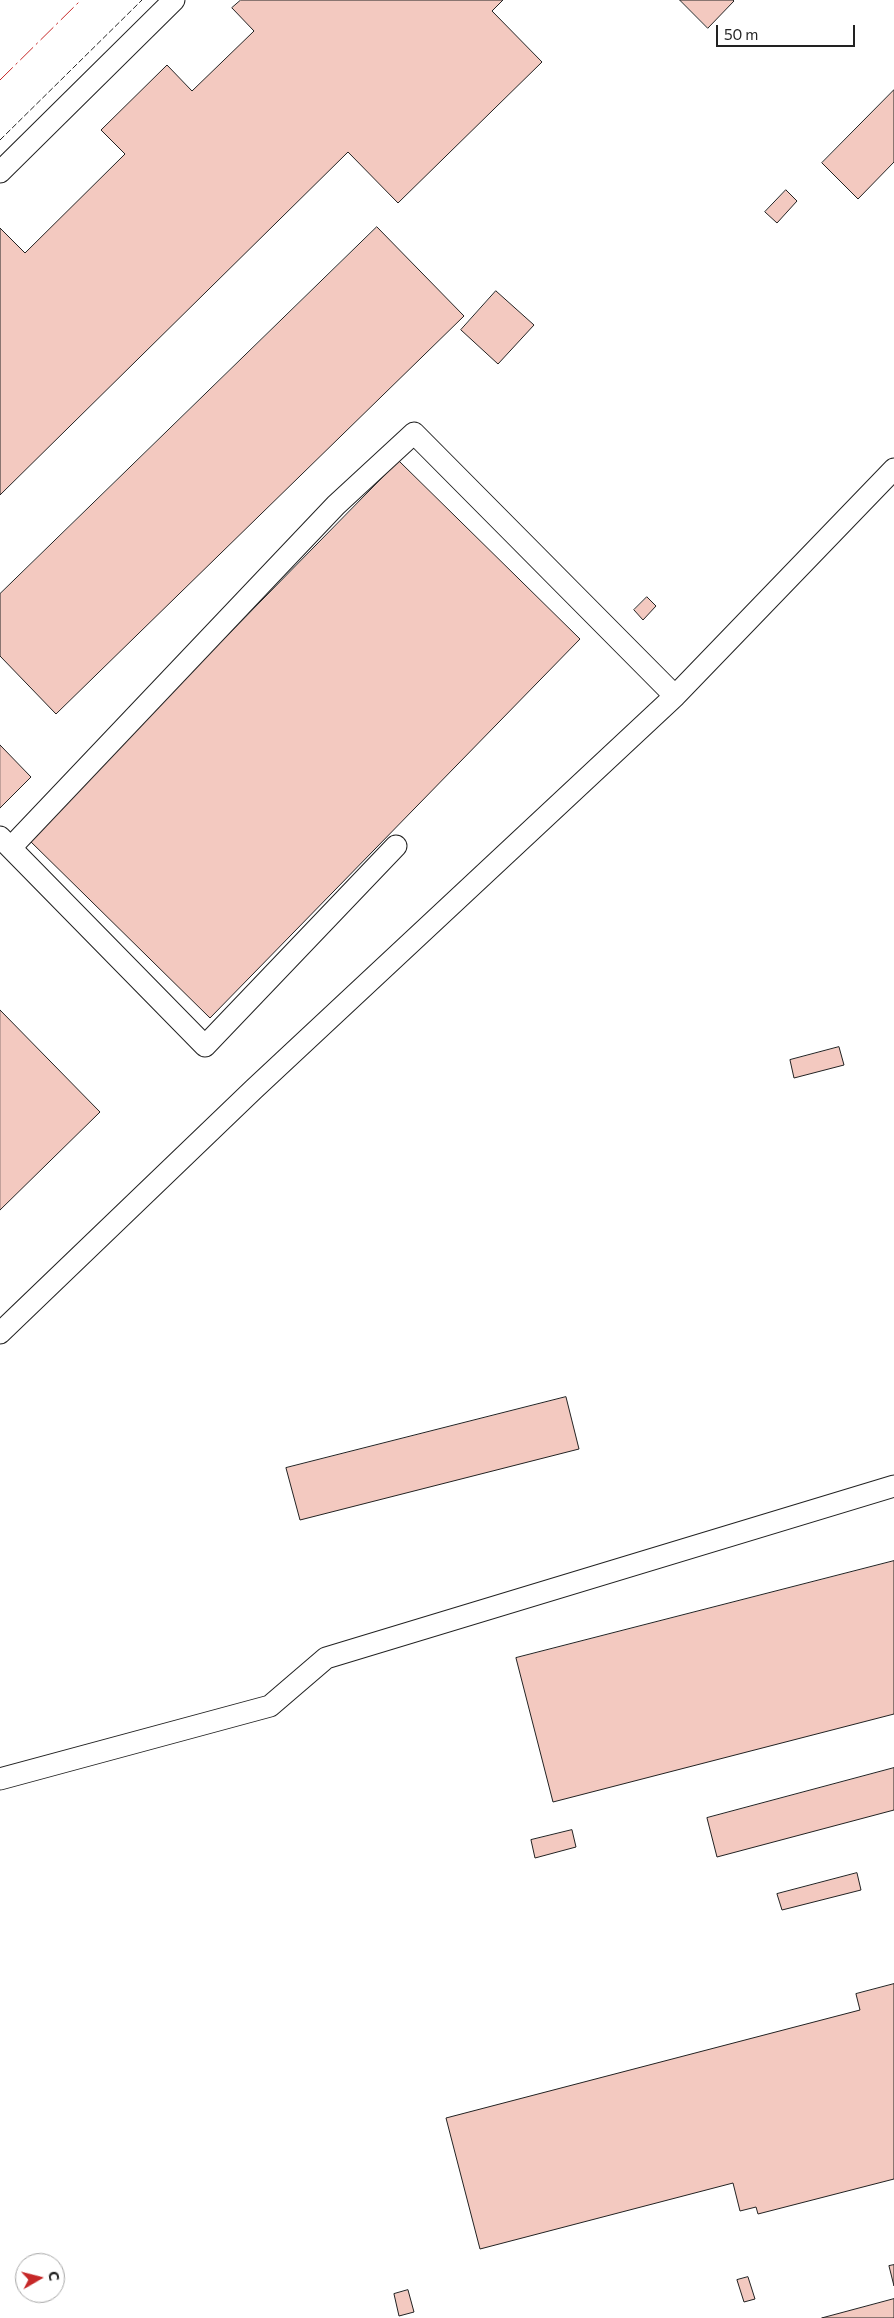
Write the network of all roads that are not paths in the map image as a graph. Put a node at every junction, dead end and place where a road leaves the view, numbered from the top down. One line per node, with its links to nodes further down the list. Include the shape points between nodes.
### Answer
1 (174, 0): 2 (street)
2 (0, 172)
3 (894, 469): 4 (street)
4 (675, 696): 5 (street, via 414,433 336,505 18,840); 7 (street, via 254,1089)
5 (6, 843): 6 (street, via 205,1046)
6 (396, 846)
7 (0, 1333)
8 (894, 1486): 9 (street, via 326,1658 270,1706)
9 (0, 1778)

